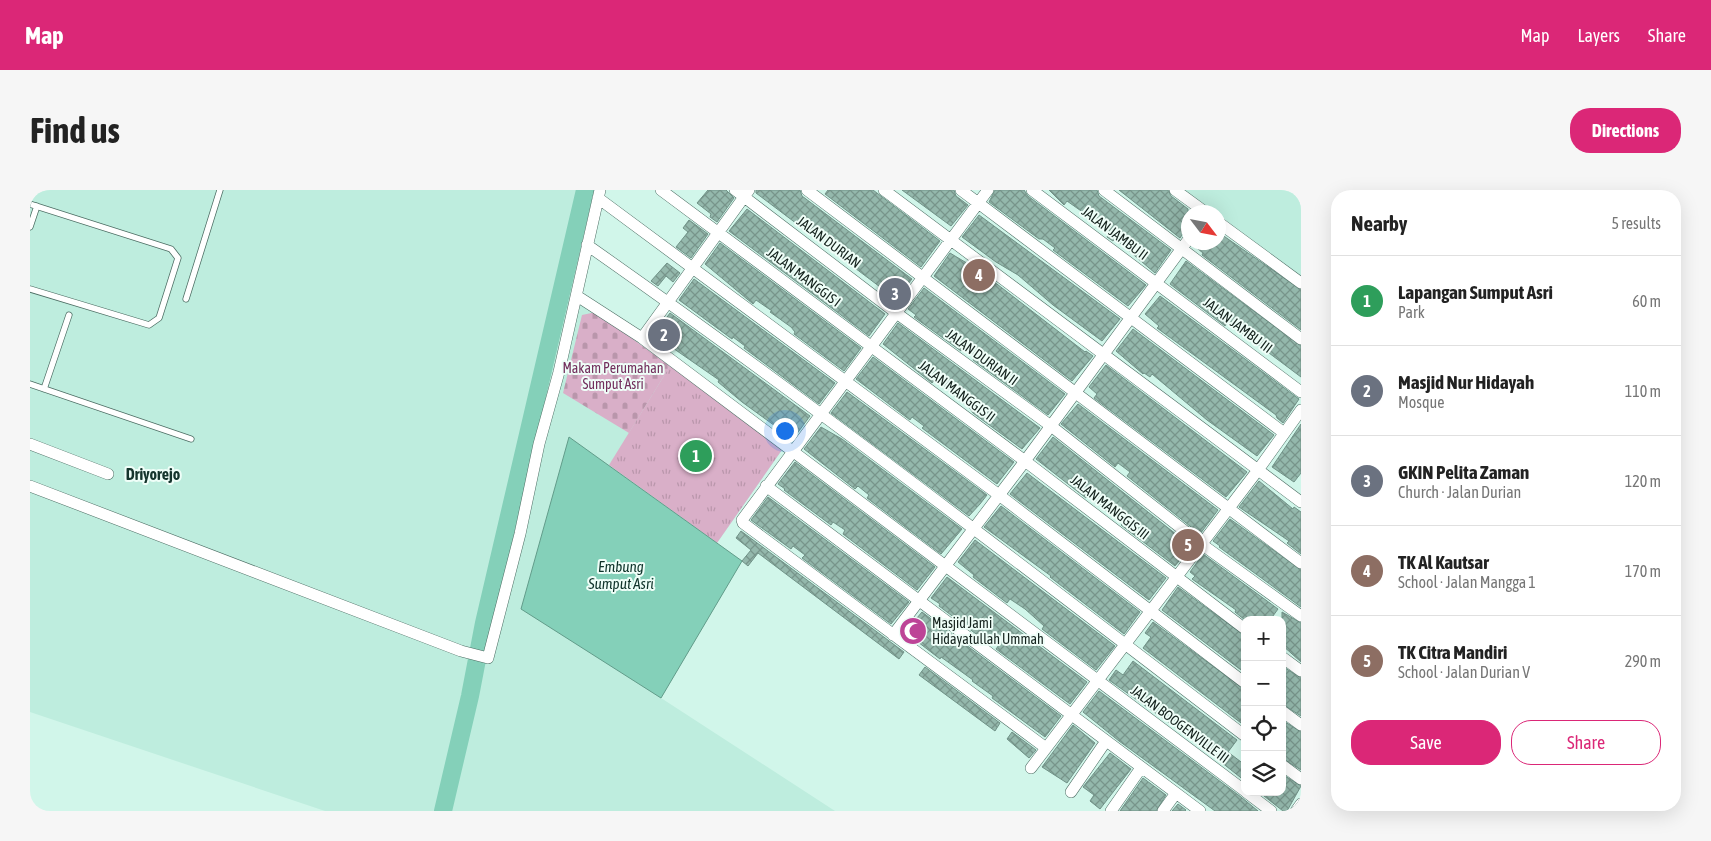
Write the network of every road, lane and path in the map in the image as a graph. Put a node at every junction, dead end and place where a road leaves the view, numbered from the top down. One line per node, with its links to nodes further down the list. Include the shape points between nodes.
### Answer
1 (220, 190): 30 (lane)
2 (661, 190): 18 (street, JALAN MANGGIS I)
3 (807, 190): 25 (street)
4 (884, 190): 19 (street)
5 (961, 190): 12 (street)
6 (988, 190): 12 (street)
7 (1032, 190): 26 (street, JALAN JAMBU II)
8 (1104, 190): 20 (street)
9 (1175, 190): 14 (street)
10 (743, 192): 18 (street); 32 (street, JALAN DURIAN)
11 (599, 194): 21 (street); 24 (street)
12 (978, 203): 19 (street); 34 (street)
13 (30, 204): 15 (lane)
14 (1195, 205)
15 (37, 206): 16 (lane); 28 (lane, via 171,249 178,258 159,318 149,326)
16 (30, 227)
17 (1226, 228): 27 (street)
18 (719, 232): 24 (street); 37 (street, JALAN MANGGIS I)
19 (952, 240): 25 (street); 38 (street)
20 (1181, 241)
21 (587, 246): 29 (street); 31 (street)
22 (1181, 249): 26 (street)
23 (1192, 250): 36 (street)
24 (694, 268): 31 (street); 39 (street)
25 (923, 277): 32 (street); 42 (street)
26 (1157, 282): 34 (street); 43 (street, JALAN JAMBU III)
27 (1301, 283)
28 (30, 289)
29 (576, 296): 35 (street, JALAN BOOGENVILLE III); 54 (street, via 493,646 486,658 464,653)
30 (186, 299)
31 (668, 302): 35 (street); 45 (street)
32 (895, 312): 37 (street); 46 (street, JALAN DURIAN II)
33 (69, 315): 41 (lane)
34 (1131, 319): 38 (street); 47 (street)
35 (642, 338): 50 (street, JALAN BOOGENVILLE III)
36 (1301, 339)
37 (871, 346): 39 (street); 51 (street, JALAN MANGGIS II)
38 (1105, 354): 42 (street); 52 (street)
39 (845, 380): 45 (street); 57 (street)
40 (30, 384): 41 (lane)
41 (44, 388): 48 (lane)
42 (1075, 392): 46 (street); 59 (street)
43 (1301, 392)
44 (1301, 410): 47 (street)
45 (819, 414): 50 (street); 60 (street)
46 (1051, 426): 51 (street); 61 (street, JALAN DURIAN II)
47 (1284, 432): 52 (street)
48 (191, 439)
49 (30, 444): 53 (street)
50 (791, 452): 55 (street); 63 (street, JALAN BOOGENVILLE III)
51 (1026, 461): 57 (street); 64 (street, JALAN MANGGIS III)
52 (1258, 470): 58 (street); 59 (street)
53 (108, 474)
54 (30, 486)
55 (766, 486): 65 (street); 69 (street, via 743,516 744,523)
56 (1301, 486): 58 (street)
57 (999, 495): 60 (street); 66 (street)
58 (1297, 500)
59 (1228, 508): 61 (street); 62 (street)
60 (973, 529): 63 (street); 70 (street)
61 (1200, 543): 64 (street); 67 (street, JALAN DURIAN II)
62 (1301, 563)
63 (946, 566): 65 (street); 74 (street, JALAN BOOGENVILLE III)
64 (1176, 577): 66 (street); 68 (street, JALAN MANGGIS III)
65 (919, 599): 69 (street); 76 (street)
66 (1150, 611): 70 (street); 73 (street)
67 (1301, 616)
68 (1241, 626)
69 (893, 635): 80 (street)
70 (1125, 644): 74 (street); 78 (street)
71 (1286, 660): 72 (street)
72 (1301, 671)
73 (1241, 679)
74 (1098, 680): 76 (street); 85 (street, JALAN BOOGENVILLE III)
75 (1286, 714): 77 (street)
76 (1072, 715): 79 (street); 80 (street)
77 (1301, 725)
78 (1241, 733)
79 (1106, 741): 82 (street); 86 (street)
80 (1046, 748): 81 (street)
81 (1031, 768)
82 (1142, 768): 87 (street); 90 (street)
83 (1286, 768): 84 (street)
84 (1301, 779)
85 (1241, 789)
86 (1071, 792)
87 (1176, 793): 91 (street); 92 (street)
88 (1250, 796): 93 (street, JALAN BOOGENVILLE III)
89 (1301, 804): 94 (street)
90 (1111, 811)
91 (1163, 811)
92 (1200, 811)
93 (1271, 811)
94 (1296, 811)

